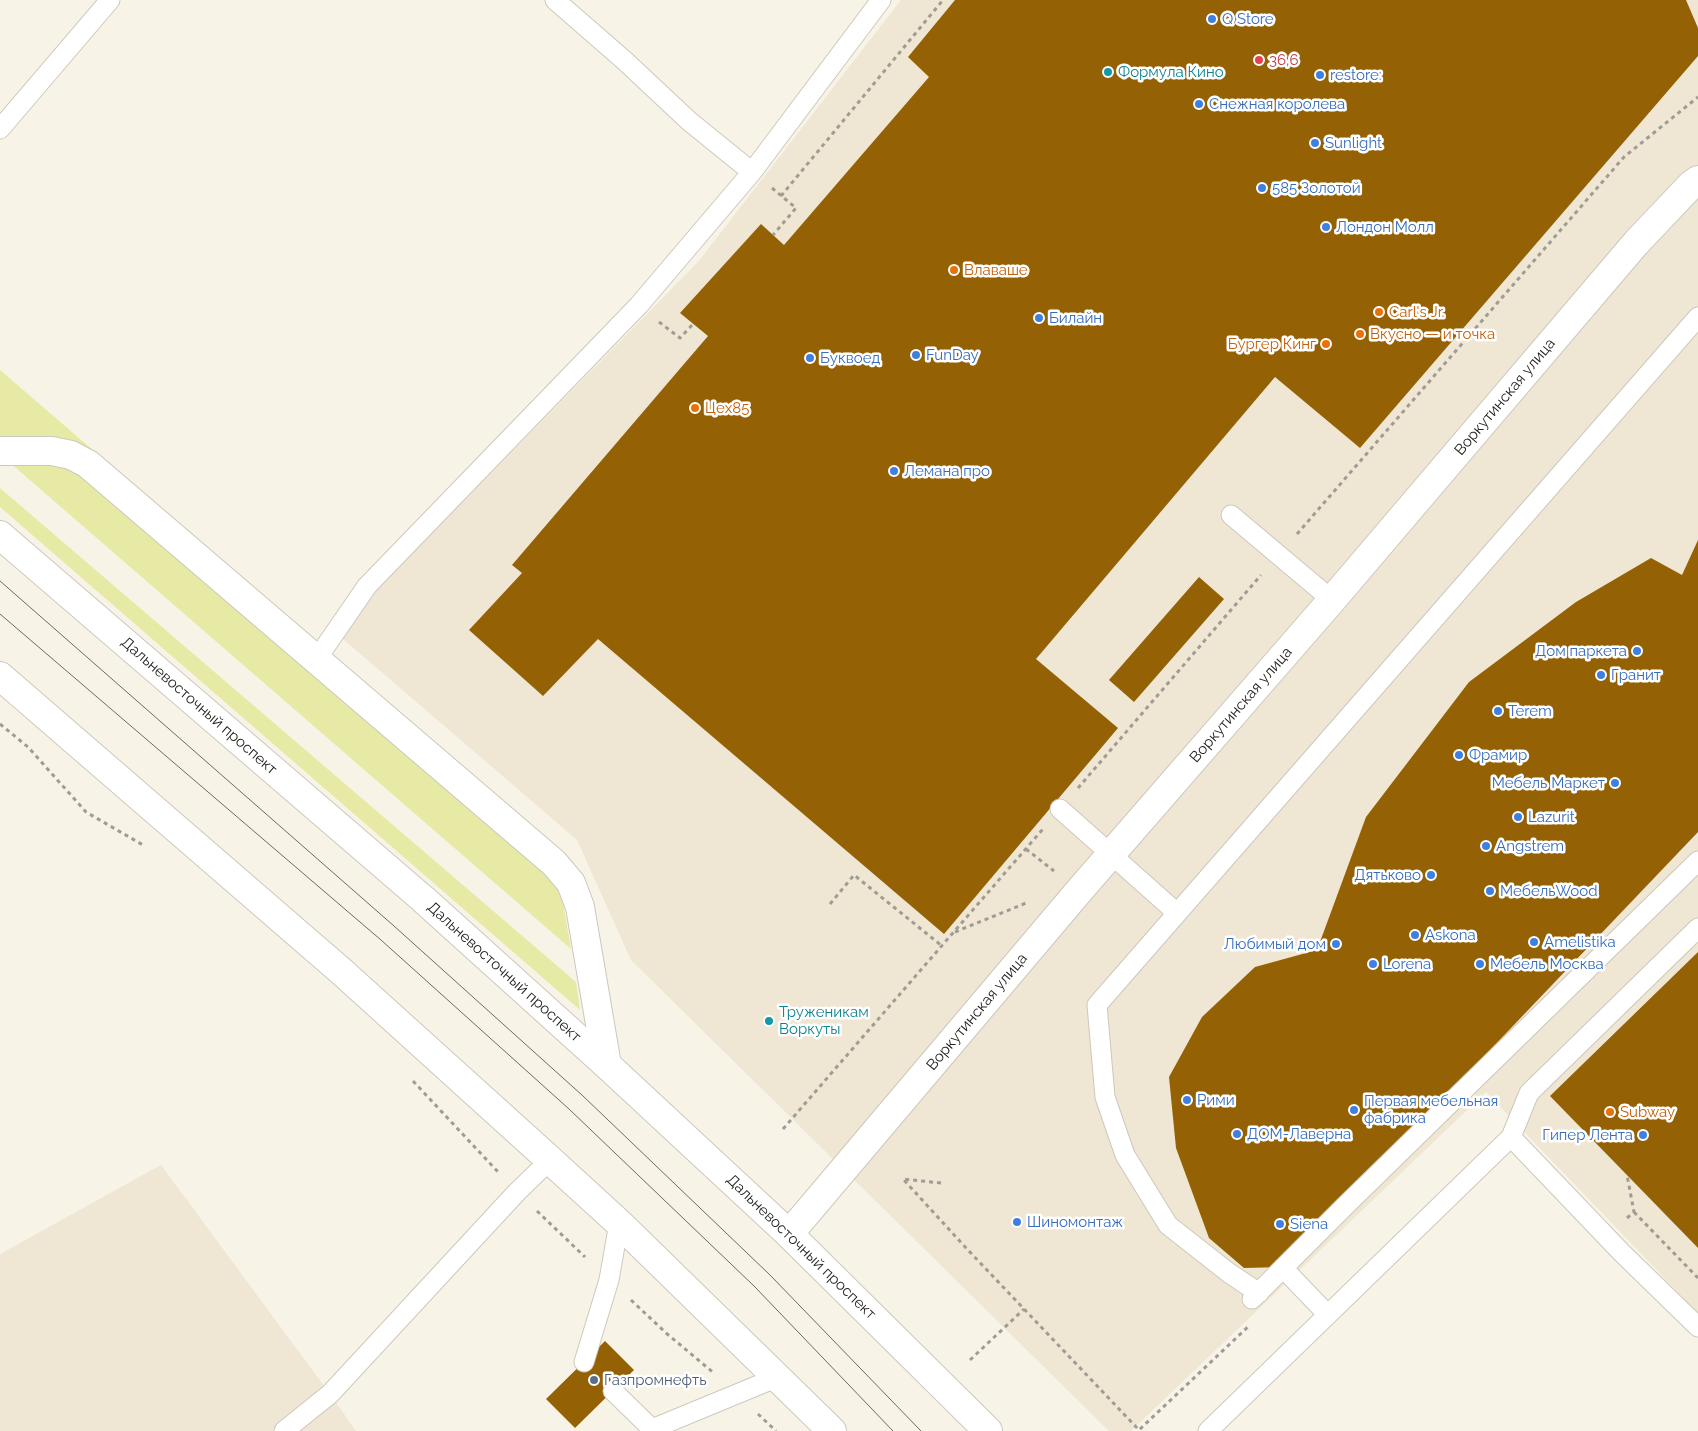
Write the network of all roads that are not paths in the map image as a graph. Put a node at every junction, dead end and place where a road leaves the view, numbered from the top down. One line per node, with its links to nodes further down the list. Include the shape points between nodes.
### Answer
1 (110, 0): 4 (lane)
2 (556, 0): 5 (lane, via 689,121)
3 (881, 0): 5 (lane)
4 (0, 129)
5 (752, 172): 12 (lane, via 639,306 367,586)
6 (1698, 180): 11 (main road, Воркутинская улица, via 1636,243)
7 (1698, 317): 17 (lane)
8 (0, 451): 12 (main road, via 52,451 71,455 88,464)
9 (1231, 515): 11 (lane)
10 (0, 535): 19 (main road, Дальневосточный проспект, via 423,899)
11 (1332, 600): 15 (main road, Воркутинская улица)
12 (316, 660): 19 (main road, via 554,863 571,882 580,907)
13 (0, 676): 21 (main road, via 341,971)
14 (1060, 809): 15 (lane)
15 (1111, 854): 17 (lane); 23 (main road, Воркутинская улица)
16 (1698, 861): 24 (lane)
17 (1177, 913): 24 (lane, via 1097,1005 1105,1097 1125,1154 1168,1225 1256,1296)
18 (1698, 928): 20 (lane, via 1529,1093)
19 (607, 1065): 23 (main road, Дальневосточный проспект)
20 (1511, 1137): 25 (lane); 26 (lane)
21 (550, 1160): 22 (main road); 30 (lane, via 330,1394)
22 (619, 1223): 27 (lane, via 609,1280); 28 (main road)
23 (789, 1234): 32 (main road, Дальневосточный проспект)
24 (1283, 1268): 25 (lane)
25 (1328, 1315): 33 (lane)
26 (1698, 1327)
27 (584, 1362)
28 (778, 1377): 29 (lane, via 652,1429); 31 (main road)
29 (613, 1391)
30 (284, 1431)
31 (832, 1431)
32 (988, 1431)
33 (1208, 1431)

